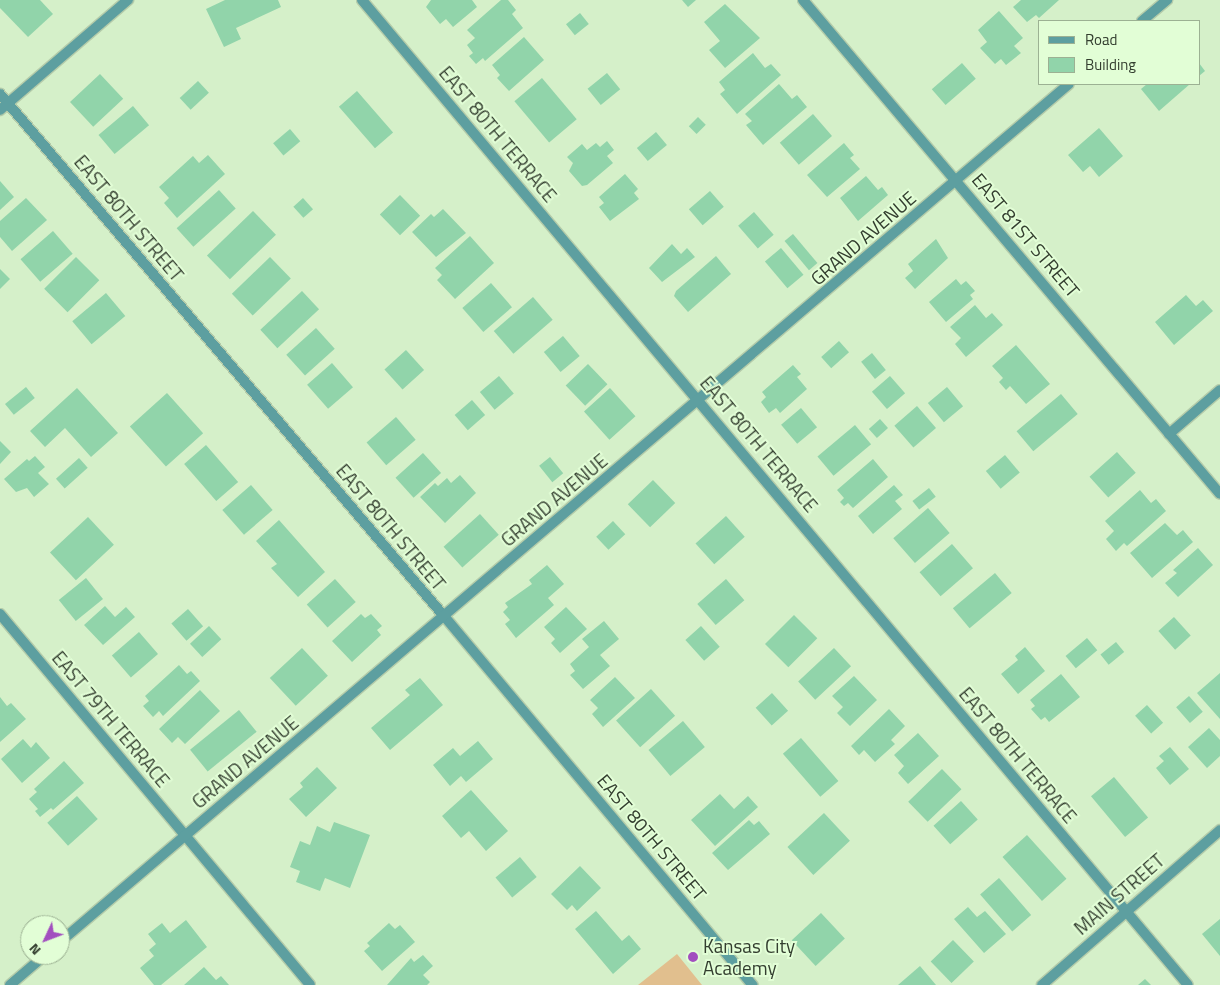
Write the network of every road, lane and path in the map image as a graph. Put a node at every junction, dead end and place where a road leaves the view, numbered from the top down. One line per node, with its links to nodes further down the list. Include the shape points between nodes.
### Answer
1 (128, 0): 8 (street)
2 (362, 0): 11 (street, EAST 80TH TERRACE)
3 (803, 0): 9 (street, EAST 81ST STREET)
4 (1167, 0): 5 (street)
5 (1143, 20)
6 (1068, 85): 9 (street, GRAND AVENUE)
7 (0, 94): 8 (street, EAST 80TH STREET)
8 (4, 106): 15 (street, EAST 80TH STREET)
9 (957, 181): 11 (street, GRAND AVENUE); 12 (street, EAST 81ST STREET)
10 (1220, 390): 12 (street)
11 (700, 400): 15 (street, GRAND AVENUE); 18 (street, EAST 80TH TERRACE)
12 (1170, 434): 13 (street, EAST 81ST STREET)
13 (1220, 494)
14 (0, 614): 17 (street, EAST 79TH TERRACE)
15 (444, 616): 17 (street, GRAND AVENUE); 23 (street, EAST 80TH STREET)
16 (1220, 830): 18 (street, MAIN STREET)
17 (186, 835): 19 (street, GRAND AVENUE); 22 (street, EAST 79TH TERRACE)
18 (1125, 912): 24 (street, MAIN STREET); 25 (street, EAST 80TH TERRACE)
19 (70, 934)
20 (33, 965): 21 (street)
21 (10, 985)
22 (310, 985)
23 (753, 985)
24 (1042, 985)
25 (1188, 985)

